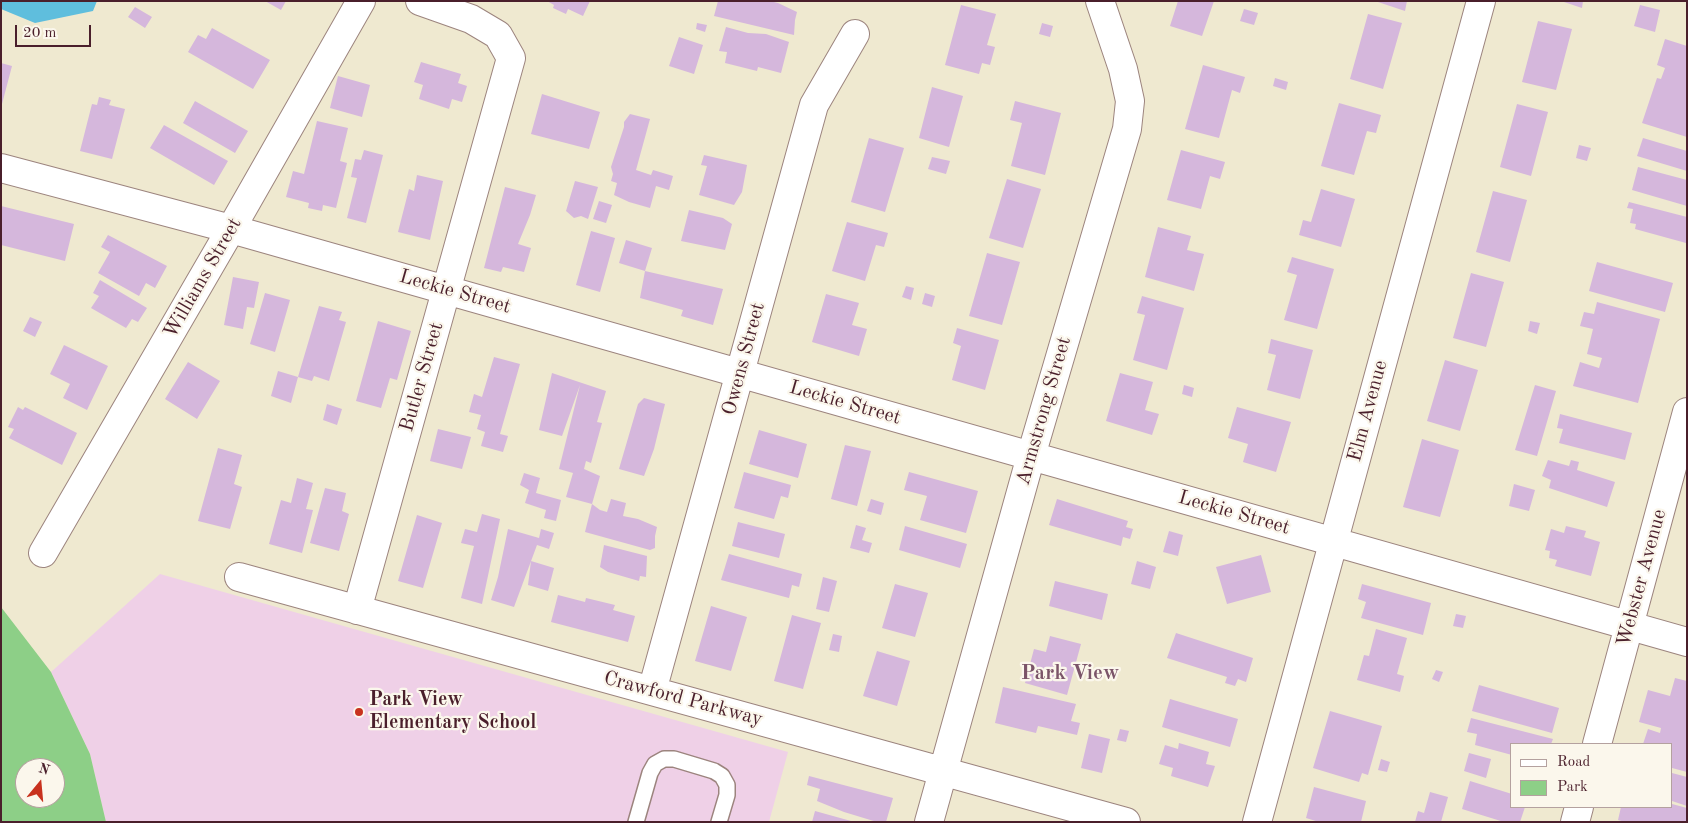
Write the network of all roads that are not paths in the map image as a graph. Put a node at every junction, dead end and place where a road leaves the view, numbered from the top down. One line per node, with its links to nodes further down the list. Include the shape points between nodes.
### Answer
1 (361, 1): 7 (street, Williams Street)
2 (420, 1): 8 (street, Butler Street, via 471,19 498,36 511,58)
3 (1100, 1): 11 (street, Armstrong Street, via 1130,101 1127,129)
4 (1481, 1): 12 (street, Elm Avenue)
5 (855, 34): 9 (street, Owens Street, via 814,105)
6 (1, 168): 7 (street, Leckie Street)
7 (231, 229): 8 (street, Leckie Street); 13 (street, Williams Street)
8 (446, 290): 9 (street, Leckie Street); 15 (street, Butler Street)
9 (740, 373): 11 (street, Leckie Street); 18 (street, Owens Street)
10 (1687, 412): 16 (street, Webster Avenue)
11 (1031, 456): 12 (street, Leckie Street); 20 (street, Armstrong Street)
12 (1333, 541): 16 (street, Leckie Street); 26 (street, Elm Avenue)
13 (43, 553)
14 (239, 577): 15 (street, Crawford Parkway)
15 (357, 610): 18 (street, Crawford Parkway)
16 (1629, 626): 17 (street, Leckie Street); 19 (street, Webster Avenue)
17 (1687, 642)
18 (652, 691): 20 (street, Crawford Parkway)
19 (1596, 743)
20 (943, 771): 24 (street, Armstrong Street); 25 (street, Crawford Parkway)
21 (1579, 808): 27 (street)
22 (636, 822): 23 (lane, via 655,764 664,759 674,759 722,776 727,785 727,795)
23 (719, 822)
24 (929, 822)
25 (1126, 822)
26 (1257, 822)
27 (1575, 822)

